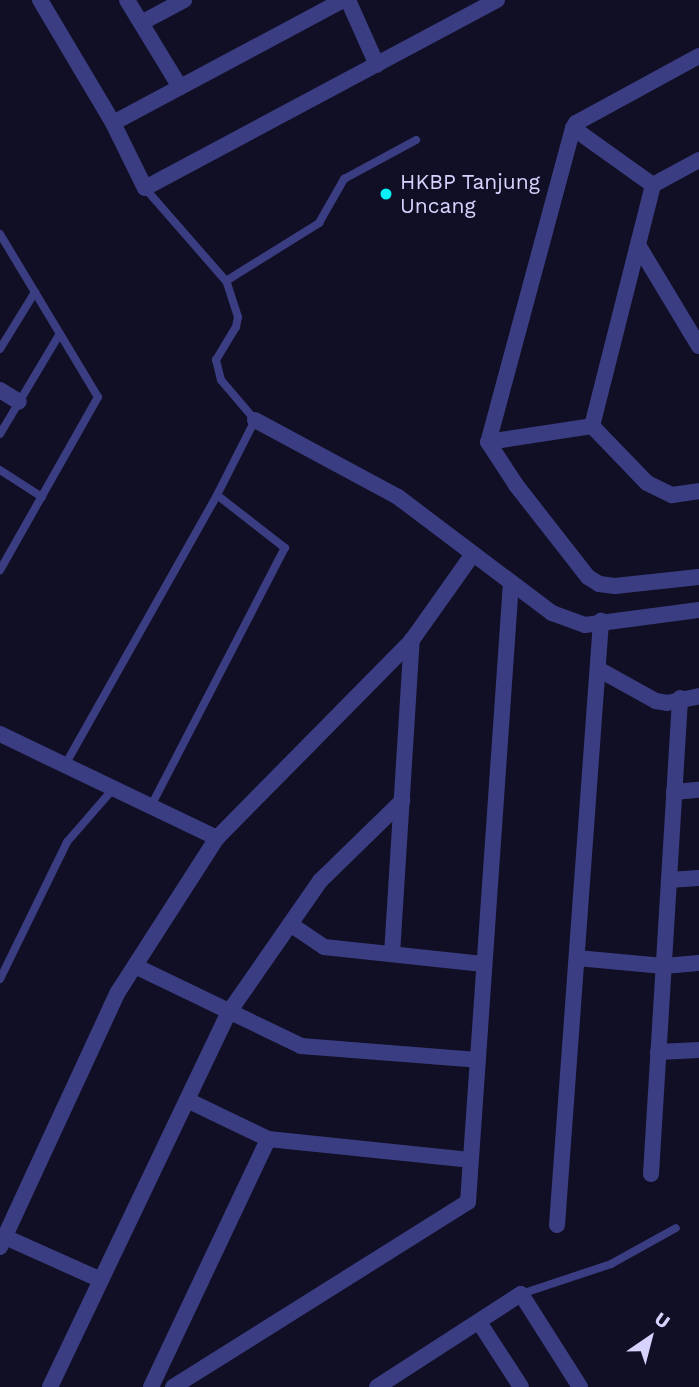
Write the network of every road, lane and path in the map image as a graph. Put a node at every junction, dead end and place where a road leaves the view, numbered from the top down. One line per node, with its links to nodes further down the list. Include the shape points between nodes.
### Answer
1 (40, 0): 11 (street)
2 (127, 0): 7 (street)
3 (184, 0): 7 (street)
4 (342, 0): 10 (street)
5 (348, 0): 9 (street)
6 (497, 0): 9 (street)
7 (141, 23): 10 (street)
8 (699, 56): 12 (street)
9 (377, 65): 16 (street)
10 (180, 87): 11 (street)
11 (113, 123): 16 (street)
12 (573, 128): 15 (street); 29 (street)
13 (416, 140): 19 (lane, via 344,179 319,223)
14 (699, 160): 15 (street)
15 (653, 185): 18 (street)
16 (145, 188): 19 (lane)
17 (0, 234): 20 (lane)
18 (638, 245): 22 (street); 27 (street)
19 (226, 281): 26 (lane, via 236,327 216,360 221,380)
20 (35, 292): 21 (lane); 23 (lane)
21 (59, 335): 25 (lane); 33 (lane, via 98,397)
22 (699, 346)
23 (0, 349)
24 (0, 390): 25 (street)
25 (19, 402): 28 (lane)
26 (254, 420): 32 (lane); 34 (street, via 398,498)
27 (592, 426): 29 (street); 31 (street, via 647,483 672,495)
28 (0, 434)
29 (488, 442): 36 (street, via 588,577 615,586)
30 (0, 470): 33 (lane)
31 (699, 491)
32 (217, 495): 45 (lane); 50 (lane, via 285,548)
33 (42, 497): 35 (lane)
34 (473, 554): 37 (street); 40 (street)
35 (0, 570)
36 (699, 577)
37 (510, 582): 39 (street, via 552,613 585,625); 58 (street)
38 (699, 610): 39 (street)
39 (601, 621): 41 (street)
40 (412, 639): 49 (street); 51 (street)
41 (598, 669): 43 (street, via 656,701); 56 (street)
42 (699, 696): 43 (street)
43 (680, 698): 48 (street)
44 (0, 734): 45 (street)
45 (65, 765): 46 (street)
46 (114, 788): 50 (street); 61 (lane, via 67,842)
47 (699, 790): 48 (street)
48 (674, 792): 53 (street)
49 (402, 801): 54 (street, via 320,881); 55 (street)
50 (151, 806): 51 (street)
51 (217, 838): 59 (street)
52 (699, 878): 53 (street)
53 (669, 880): 60 (street)
54 (290, 924): 55 (street, via 324,947); 62 (street)
55 (392, 954): 58 (street)
56 (577, 958): 60 (street); 70 (street)
57 (699, 963): 60 (street)
58 (483, 964): 65 (street)
59 (135, 966): 62 (street); 72 (street, via 118,992)
60 (663, 966): 64 (street)
61 (0, 979)
62 (229, 1012): 65 (street, via 300,1046); 66 (street)
63 (699, 1050): 64 (street)
64 (658, 1052): 69 (street)
65 (477, 1060): 68 (street)
66 (187, 1100): 67 (street); 73 (street)
67 (268, 1139): 68 (street); 77 (street)
68 (470, 1160): 78 (street, via 467,1203)
69 (651, 1174)
70 (557, 1225)
71 (676, 1228): 74 (lane, via 611,1264)
72 (2, 1242): 73 (street)
73 (101, 1280): 76 (street)
74 (521, 1294): 75 (street); 81 (street)
75 (479, 1322): 79 (street); 80 (street)
76 (50, 1387)
77 (151, 1387)
78 (173, 1387)
79 (377, 1387)
80 (521, 1387)
81 (579, 1387)

